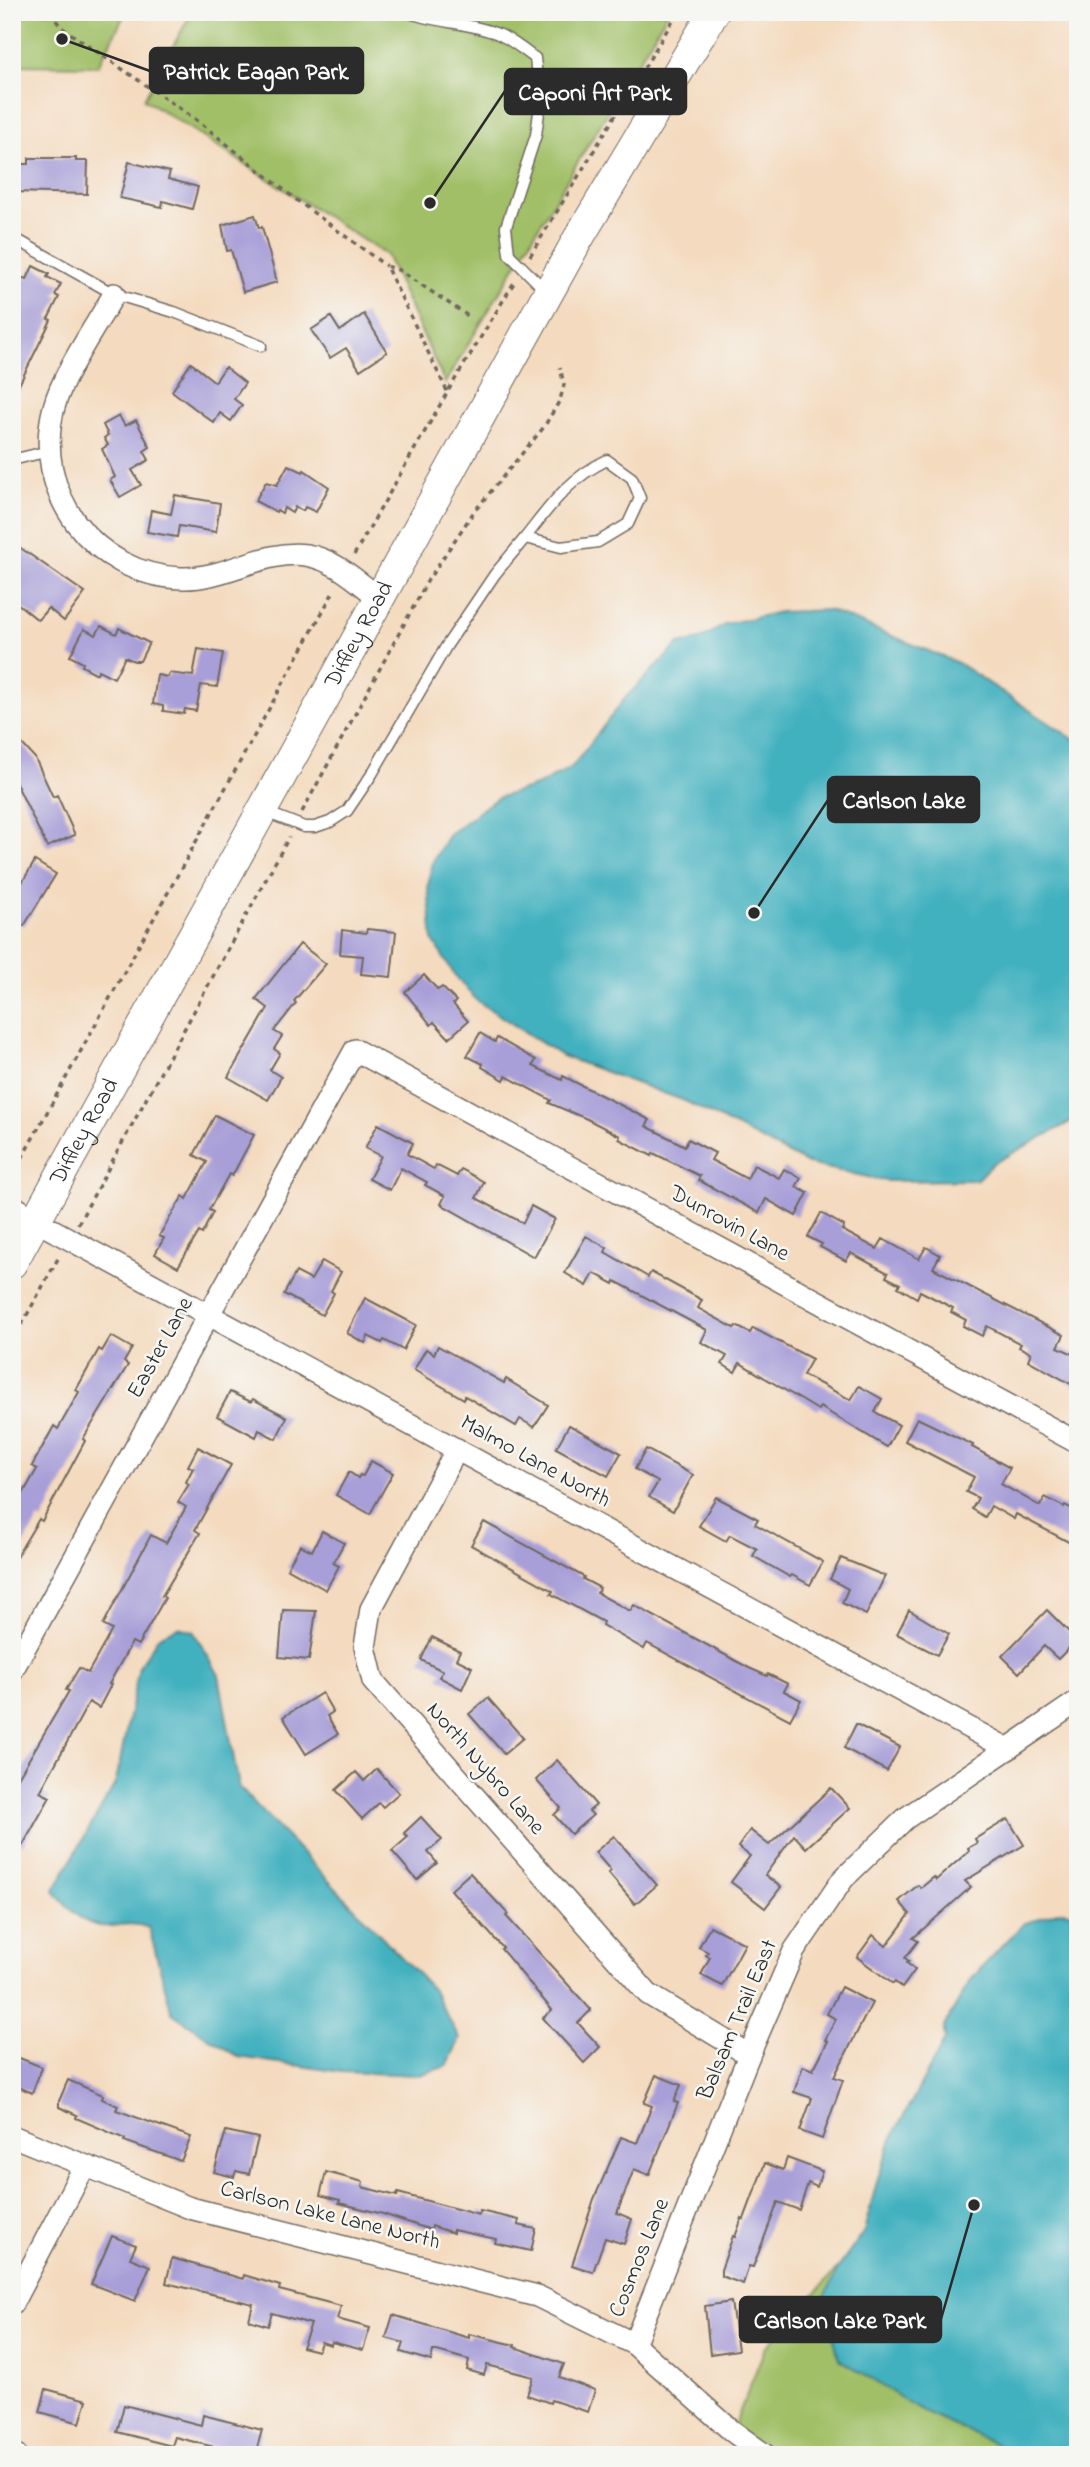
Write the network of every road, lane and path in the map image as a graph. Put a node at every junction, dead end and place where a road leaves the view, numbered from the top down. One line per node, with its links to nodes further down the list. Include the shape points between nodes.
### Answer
1 (50, 12): 5 (path, via 61,27 198,121)
2 (407, 12): 6 (lane, via 500,35 535,58 540,105 536,135 506,227 509,254)
3 (714, 12): 6 (main road, Diffley Road)
4 (12, 237): 7 (lane)
5 (386, 266): 8 (path); 11 (path)
6 (548, 293): 15 (main road, Diffley Road)
7 (114, 294): 9 (lane); 12 (street, via 62,387 52,416)
8 (471, 318)
9 (261, 346)
10 (561, 367): 17 (path, via 564,385 560,400 428,580)
11 (448, 391)
12 (49, 451): 13 (lane); 15 (street, via 54,481 69,514 94,545 126,565 164,577 192,578 275,557 305,555 332,564)
13 (12, 460)
14 (525, 538): 14 (lane, via 584,472 607,460 632,478 640,498 628,524 598,542 561,547); 17 (lane, via 447,645 347,811 315,827)
15 (379, 598): 16 (main road, Diffley Road)
16 (262, 810): 17 (lane); 19 (main road, Diffley Road)
17 (296, 824): 20 (path)
18 (355, 1050): 22 (street, Easter Lane); 24 (street, Dunrovin Lane)
19 (24, 1213): 20 (street, Malmo Lane North); 21 (main road, Diffley Road)
20 (69, 1239): 22 (street, Malmo Lane North); 23 (path)
21 (12, 1263)
22 (209, 1315): 25 (street, Malmo Lane North); 26 (street, Easter Lane)
23 (12, 1342)
24 (1078, 1444)
25 (457, 1450): 28 (street, Malmo Lane North); 29 (street, North Nybro Lane, via 371,1609 365,1647 373,1681 648,1994)
26 (12, 1671)
27 (1078, 1701): 28 (street, Balsam Trail East)
28 (1008, 1749): 29 (street, Balsam Trail East, via 906,1818 843,1879 794,1951)
29 (750, 2055): 32 (street, Balsam Trail East)
30 (12, 2136): 31 (street, Carlson Lake Lane North)
31 (84, 2167): 33 (street); 34 (street, Carlson Lake Lane North, via 190,2207 537,2296)
32 (695, 2192): 34 (street, Cosmos Lane)
33 (12, 2304)
34 (634, 2344): 35 (street, Carlson Lake Lane North)
35 (765, 2455)

